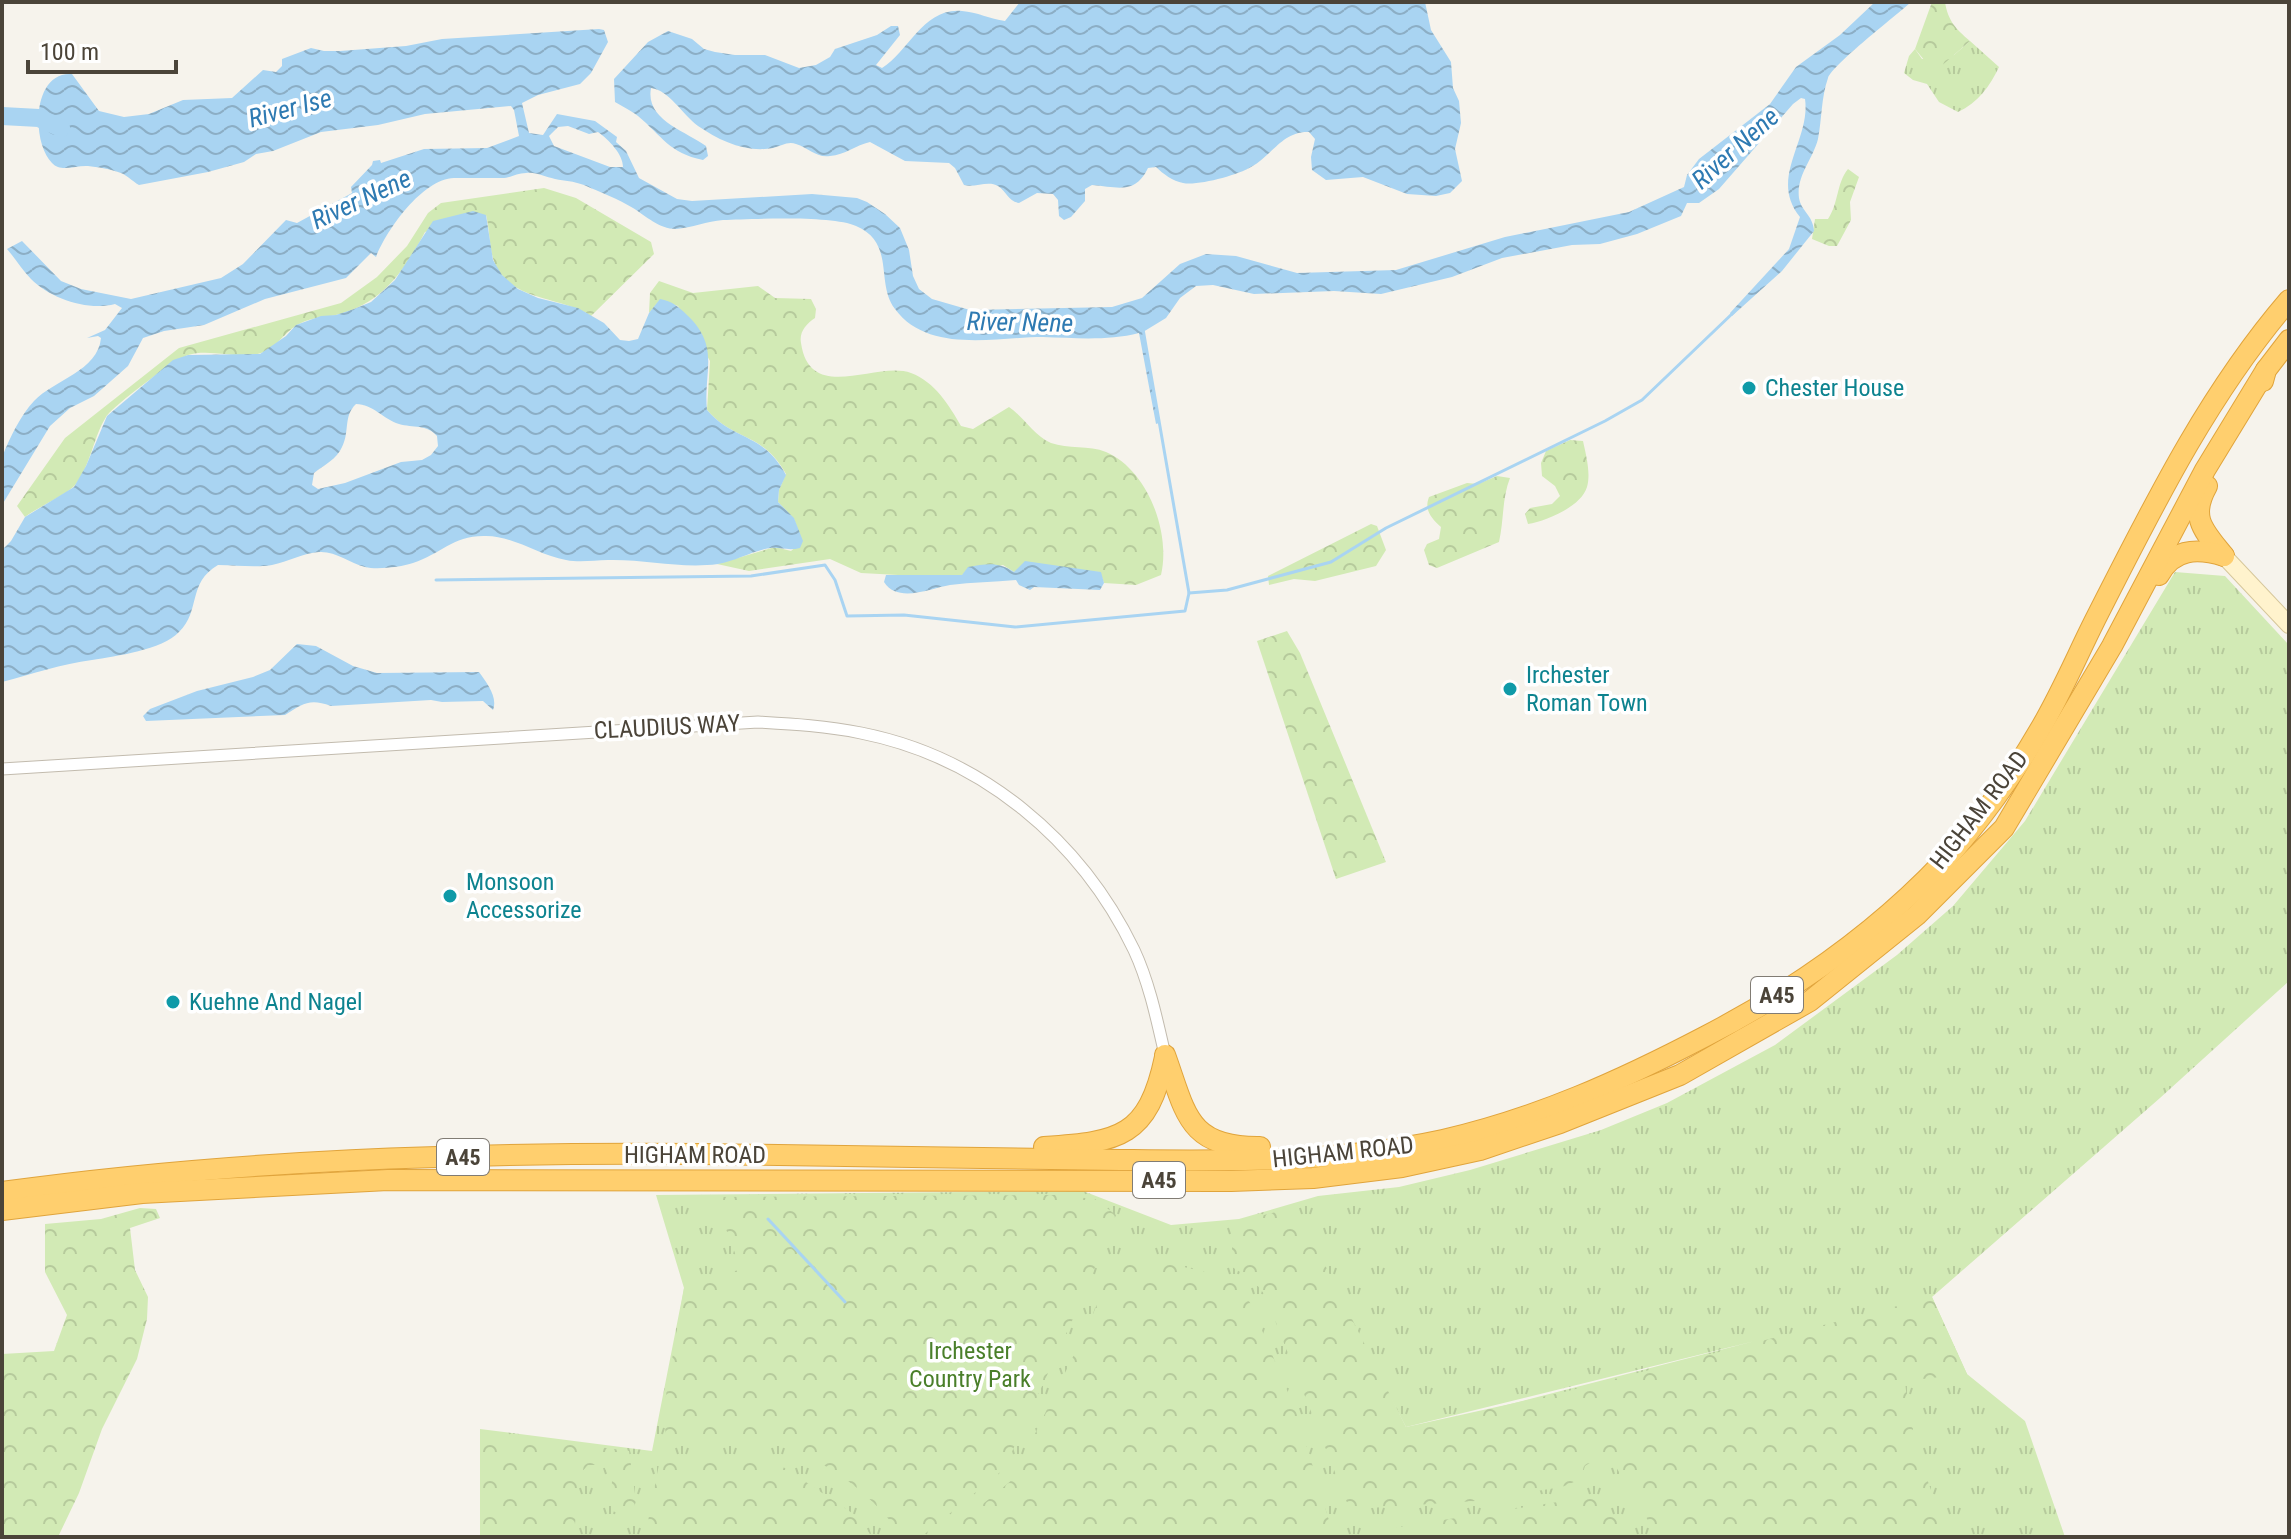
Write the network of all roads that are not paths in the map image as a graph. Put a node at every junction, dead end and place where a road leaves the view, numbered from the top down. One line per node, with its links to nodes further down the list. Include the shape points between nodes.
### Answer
1 (2289, 300): 9 (highway, HIGHAM ROAD / A45, via 2229,375 2039,732 1943,861 1848,947 1738,1019 1566,1103)
2 (2289, 340): 3 (highway, A45)
3 (2266, 370): 4 (highway, via 2259,394 2199,502 2204,532); 6 (highway, HIGHAM ROAD / A45, via 2205,470)
4 (2224, 556): 5 (street); 6 (highway, via 2196,549 2171,559)
5 (2289, 625)
6 (2112, 646): 12 (highway, HIGHAM ROAD / A45, via 2004,828 1917,915 1810,1001 1680,1075 1480,1150 1402,1167 1299,1179 388,1180 142,1193)
7 (2, 769): 8 (street, CLAUDIUS WAY, via 747,723 863,733 917,749 974,775 1060,840 1101,893 1135,951)
8 (1165, 1055): 9 (highway, via 1194,1126 1229,1147); 10 (highway, via 1158,1091 1147,1112 1106,1142)
9 (1435, 1141): 10 (highway, HIGHAM ROAD / A45, via 1330,1157 1229,1161)
10 (925, 1158): 11 (highway, HIGHAM ROAD / A45, via 469,1157 278,1165)
11 (2, 1192)
12 (2, 1210)

